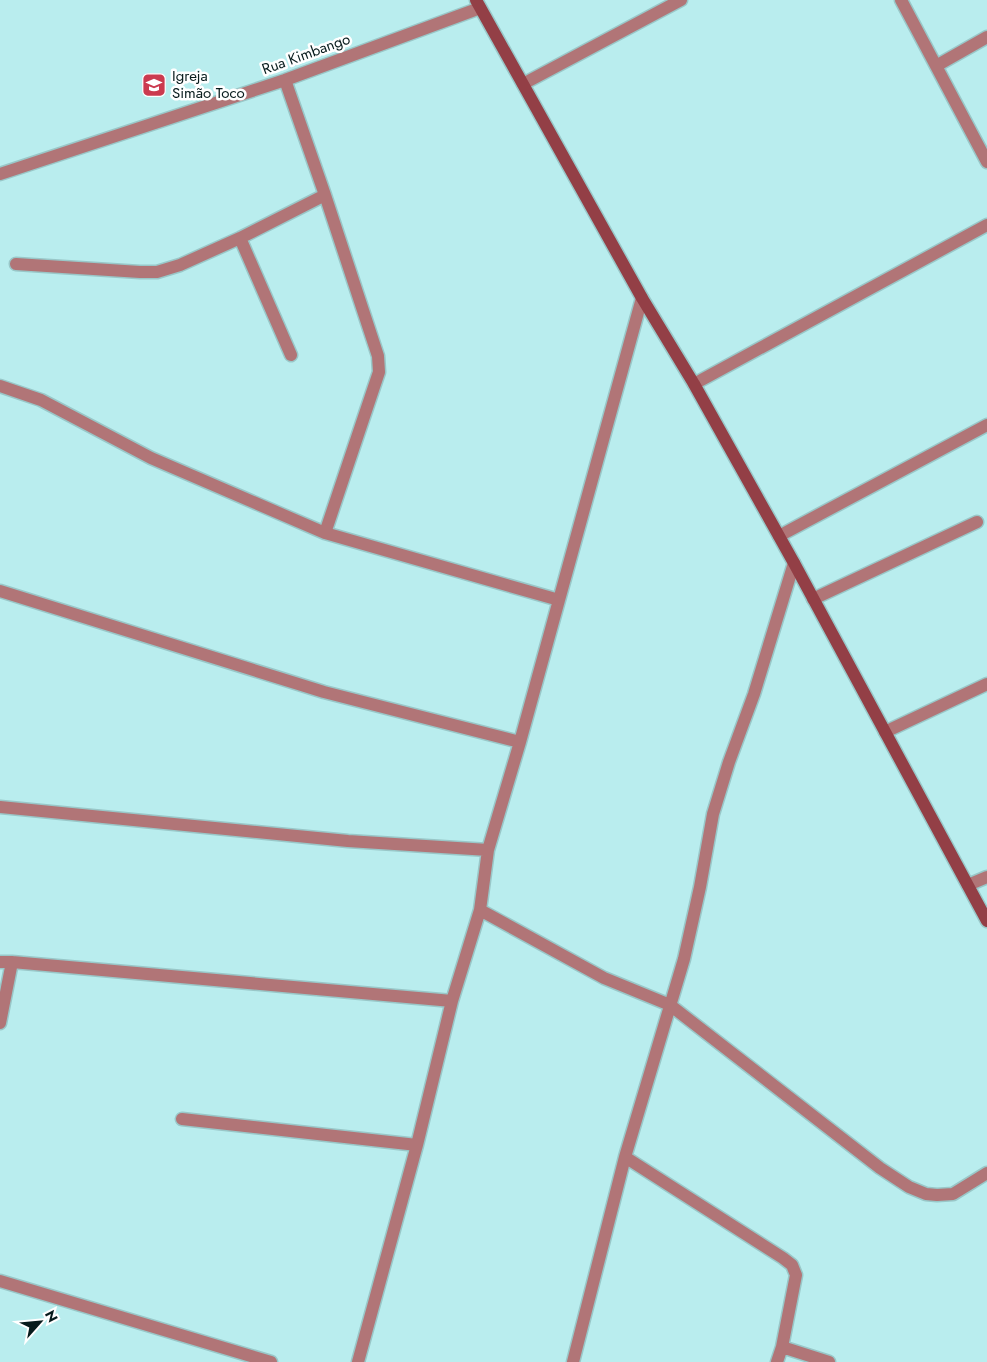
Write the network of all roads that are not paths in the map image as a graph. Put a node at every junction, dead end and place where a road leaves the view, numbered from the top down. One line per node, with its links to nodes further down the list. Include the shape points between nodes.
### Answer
1 (681, 0): 7 (street)
2 (901, 0): 5 (street)
3 (478, 4): 6 (street, Rua Kimbango); 7 (street)
4 (987, 38): 5 (street)
5 (936, 66): 8 (street)
6 (285, 80): 9 (street, Rua Kimbango); 10 (street)
7 (522, 84): 14 (street)
8 (987, 162)
9 (0, 174)
10 (325, 195): 12 (street); 20 (street, via 378,356 379,372)
11 (987, 225): 16 (street)
12 (240, 238): 13 (street, via 157,272); 15 (street)
13 (16, 264)
14 (642, 298): 16 (street); 25 (street)
15 (291, 355)
16 (694, 384): 21 (street)
17 (0, 386): 20 (street, via 40,400 151,458)
18 (987, 425): 21 (street)
19 (977, 522): 24 (street)
20 (325, 533): 25 (street)
21 (779, 536): 22 (street)
22 (794, 564): 24 (street); 37 (street, via 713,814 684,959)
23 (0, 591): 28 (street, via 324,692)
24 (814, 599): 27 (street)
25 (559, 600): 28 (street)
26 (987, 684): 27 (street)
27 (885, 732): 32 (street)
28 (520, 742): 30 (street)
29 (0, 807): 30 (street, via 348,841)
30 (488, 850): 33 (street)
31 (987, 877): 32 (street)
32 (968, 885): 34 (street)
33 (480, 910): 36 (street); 37 (street, via 604,978)
34 (987, 921)
35 (6, 962): 36 (street); 38 (street)
36 (452, 1001): 40 (street)
37 (670, 1005): 41 (street); 42 (street, via 909,1187 926,1194 953,1194)
38 (0, 1023)
39 (182, 1119): 40 (street)
40 (417, 1145): 46 (street)
41 (625, 1157): 44 (street, via 792,1265 796,1275); 47 (street)
42 (987, 1173)
43 (0, 1282): 45 (street)
44 (782, 1347): 48 (street); 49 (street)
45 (271, 1362)
46 (358, 1362)
47 (573, 1362)
48 (777, 1362)
49 (829, 1362)

